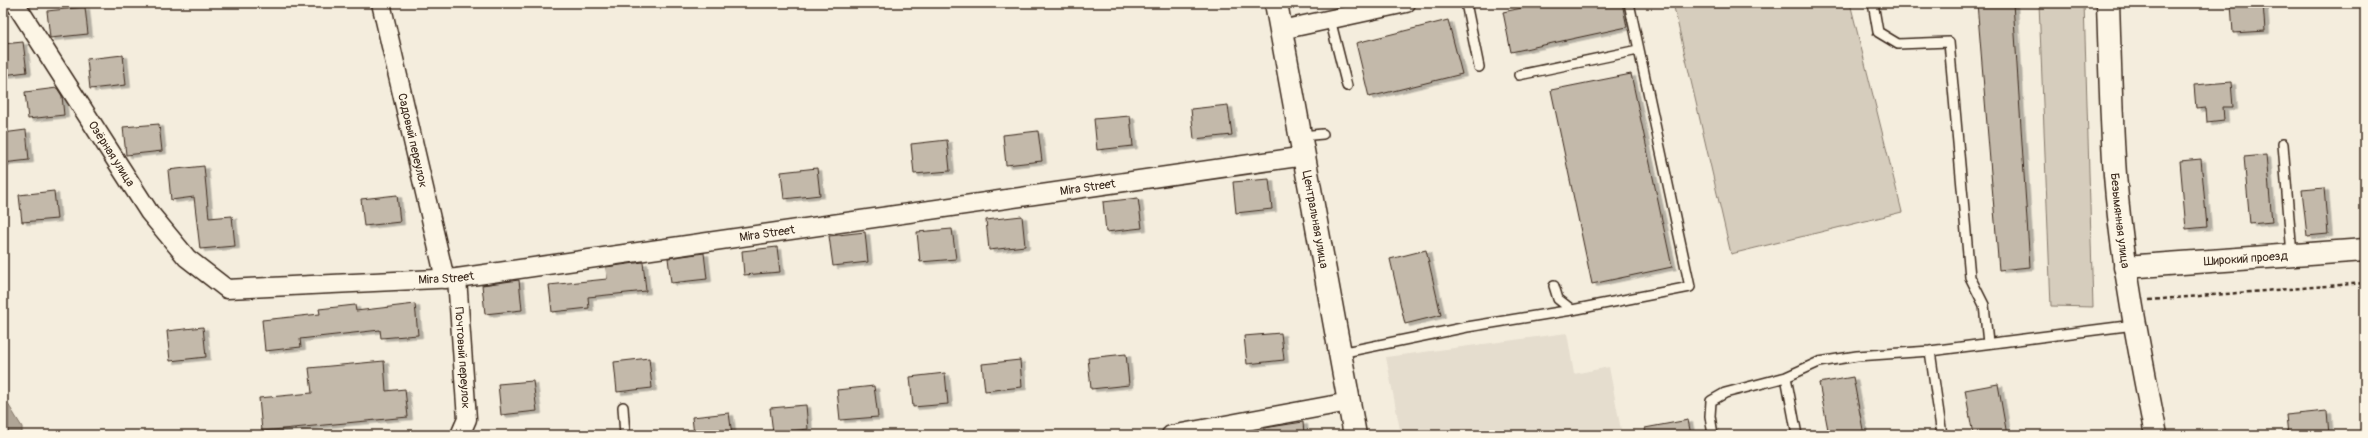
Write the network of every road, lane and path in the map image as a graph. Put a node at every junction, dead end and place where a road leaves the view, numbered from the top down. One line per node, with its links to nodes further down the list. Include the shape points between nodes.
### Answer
1 (15, 3): 23 (street, Озёрная улица, via 149,212 187,258)
2 (381, 3): 20 (street, Садовый переулок)
3 (1276, 3): 10 (street, Центральная улица)
4 (1406, 3): 9 (street)
5 (1466, 3): 12 (lane)
6 (1629, 3): 11 (lane)
7 (1873, 3): 27 (lane, via 1878,32 1898,44 1949,42 1970,276 1984,305)
8 (2108, 3): 19 (street, Безымянная улица, via 2115,175)
9 (1330, 19): 10 (street); 14 (lane)
10 (1281, 30): 15 (street, Центральная улица)
11 (1638, 50): 13 (lane); 25 (lane, via 1690,287)
12 (1479, 67)
13 (1519, 75)
14 (1347, 86)
15 (1310, 142): 20 (street, Mira Street); 29 (street, Центральная улица)
16 (2283, 144): 18 (lane)
17 (2365, 250): 18 (street, Широкий проезд)
18 (2292, 255): 19 (street, Широкий проезд)
19 (2125, 267): 24 (street, Безымянная улица)
20 (451, 278): 23 (street, Mira Street); 33 (street, Почтовый переулок, via 467,419)
21 (2365, 283): 24 (path)
22 (1554, 286): 25 (lane, via 1558,298)
23 (227, 289)
24 (2131, 301): 26 (street, Безымянная улица)
25 (1572, 310): 29 (lane, via 1467,327)
26 (2134, 325): 27 (lane); 40 (street, Безымянная улица)
27 (1988, 342): 28 (lane)
28 (1930, 350): 30 (lane, via 1819,362); 39 (lane)
29 (1340, 353): 31 (street, Центральная улица)
30 (1786, 377): 37 (lane, via 1725,393 1711,401); 38 (lane)
31 (1349, 402): 35 (street); 36 (street, Центральная улица)
32 (623, 407): 34 (lane)
33 (460, 435)
34 (625, 435)
35 (1171, 435)
36 (1355, 435)
37 (1713, 435)
38 (1797, 435)
39 (1942, 435)
40 (2156, 435)

